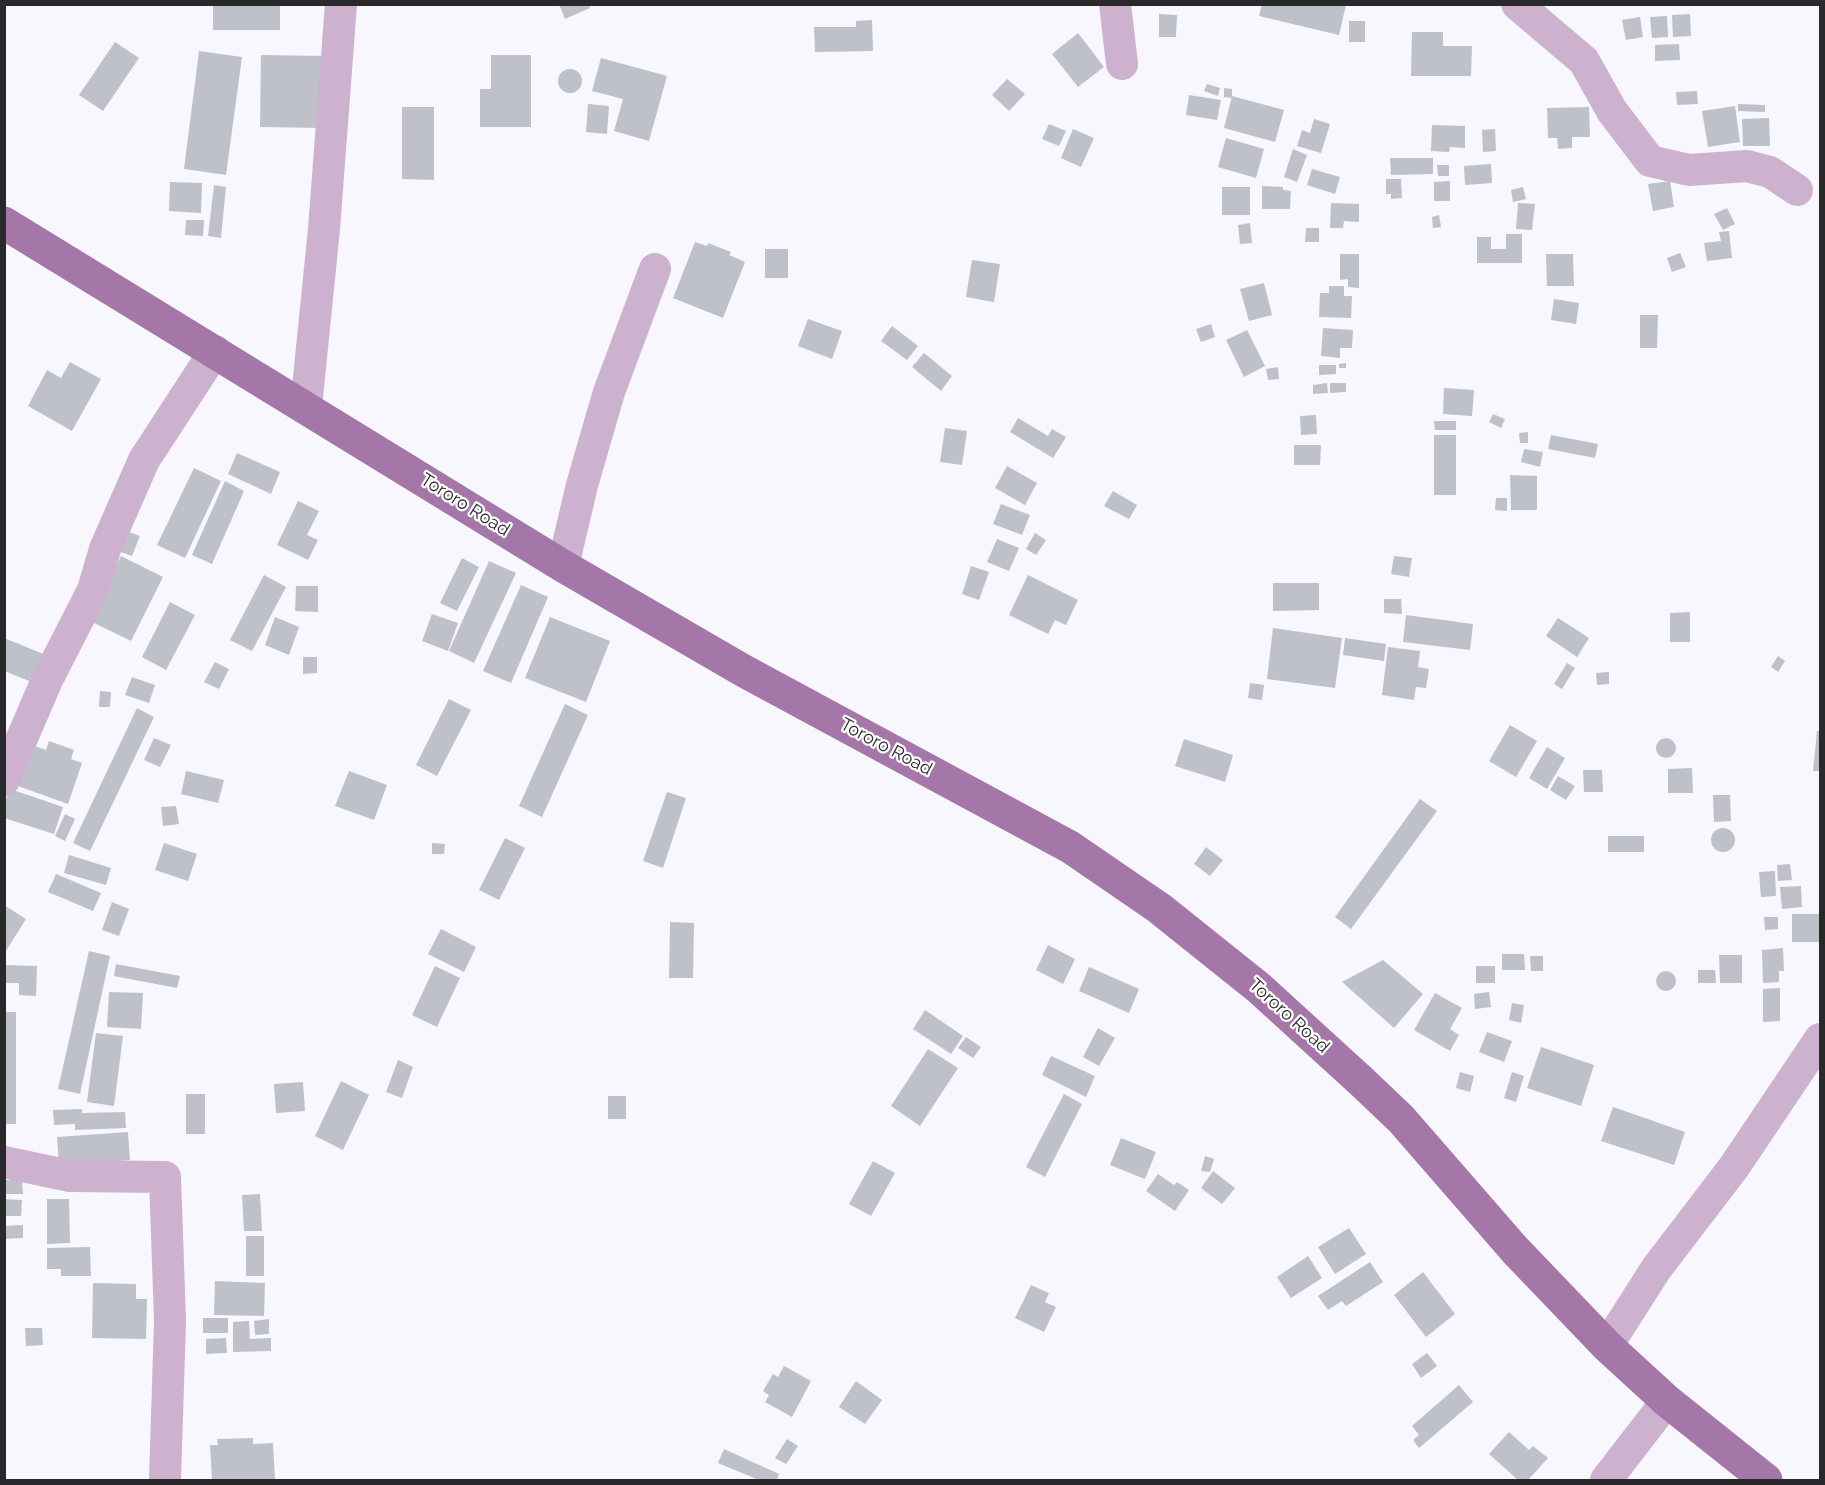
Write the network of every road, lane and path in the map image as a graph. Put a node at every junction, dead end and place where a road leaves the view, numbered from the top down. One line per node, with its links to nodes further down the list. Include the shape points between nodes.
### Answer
1 (341, 4): 9 (street)
2 (1115, 4): 4 (street)
3 (1517, 4): 5 (street, via 1584,61 1612,111 1650,161 1689,170 1748,166 1770,172)
4 (1122, 64)
5 (1797, 190)
6 (4, 223): 8 (main road, Tororo Road)
7 (655, 269): 10 (street, via 609,392)
8 (215, 351): 9 (main road, Tororo Road); 11 (street, via 144,460 105,549 93,590 46,680)
9 (306, 407): 10 (main road, Tororo Road)
10 (563, 566): 14 (main road, Tororo Road, via 744,671 1070,847 1159,908 1259,988 1401,1119 1515,1250)
11 (4, 780)
12 (1821, 1039): 14 (street, via 1734,1167 1656,1269)
13 (4, 1162): 16 (street, via 70,1176 165,1177 170,1321)
14 (1607, 1346): 15 (main road, Tororo Road)
15 (1666, 1401): 17 (street); 18 (main road, Tororo Road)
16 (165, 1480)
17 (1606, 1480)
18 (1766, 1480)

